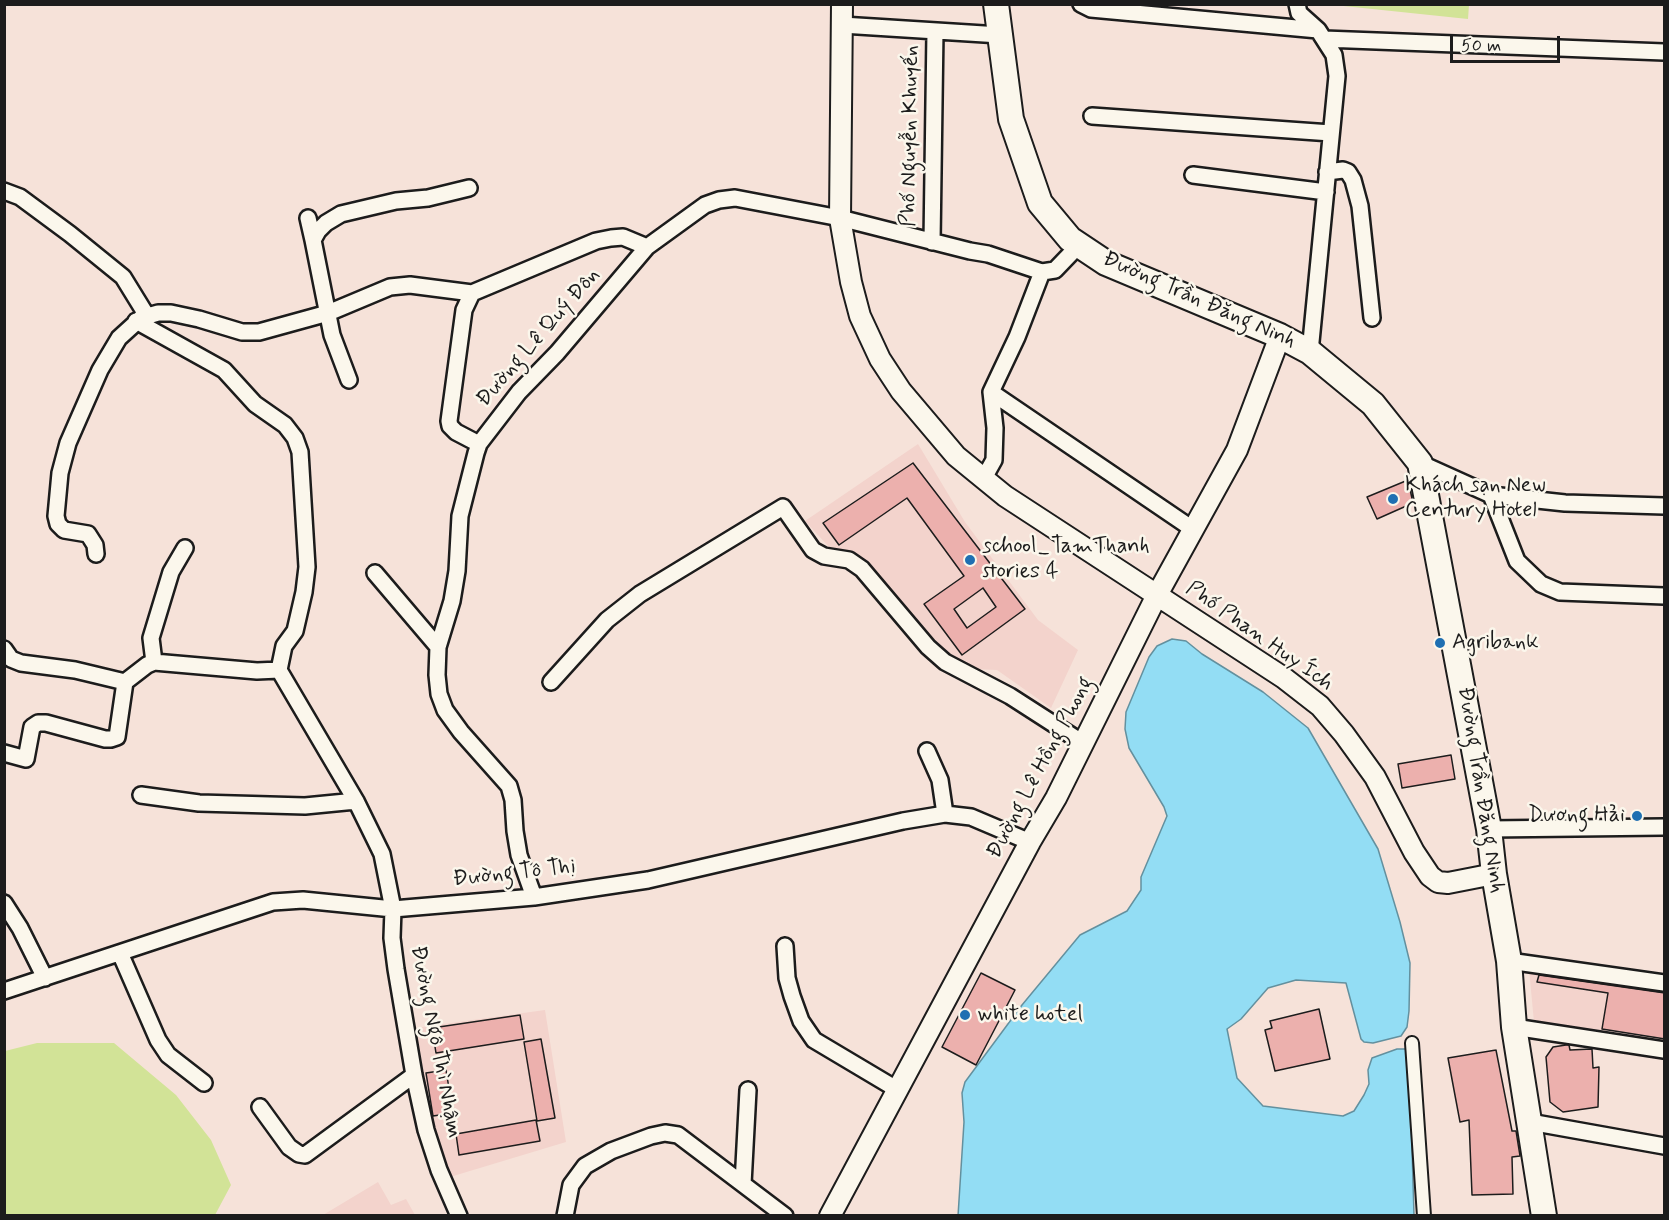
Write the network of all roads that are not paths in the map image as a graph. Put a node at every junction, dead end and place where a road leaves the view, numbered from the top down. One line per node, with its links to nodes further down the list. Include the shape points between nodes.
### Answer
1 (842, 4): 5 (street, Phố Phan Huy Ích)
2 (996, 4): 7 (main road, Đường Trần Đăng Ninh)
3 (1081, 4): 8 (street, via 1091,9)
4 (1297, 4): 8 (street, via 1304,19)
5 (842, 25): 6 (street); 18 (street, Phố Phan Huy Ích)
6 (935, 31): 7 (street); 20 (street, Phố Nguyễn Khuyến)
7 (1000, 35): 21 (main road, Đường Trần Đăng Ninh, via 1011,119 1040,203)
8 (1321, 35): 9 (street); 11 (street, via 1334,55 1337,76)
9 (1665, 51)
10 (1092, 116): 11 (street)
11 (1331, 133): 12 (street)
12 (1328, 172): 16 (street); 26 (street, via 1343,170 1353,180 1360,206)
13 (1193, 175): 16 (street)
14 (469, 188): 19 (street, via 341,214 326,223)
15 (4, 191): 27 (street, via 20,197 123,277)
16 (1326, 192): 29 (street)
17 (308, 218): 19 (street)
18 (840, 218): 20 (street, Đường Lê Quý Đôn); 22 (street, Đường Lê Quý Đôn, via 735,198 719,200 705,205); 34 (street, Phố Phan Huy Ích, via 860,316 880,359 956,456)
19 (313, 240): 25 (street)
20 (932, 242): 23 (street, Đường Lê Quý Đôn, via 988,254)
21 (1079, 245): 23 (street, via 1055,270); 28 (main road, Đường Trần Đăng Ninh, via 1106,263)
22 (647, 247): 24 (street, via 623,237 596,241); 32 (street, Đường Lê Quý Đôn, via 519,392)
23 (1042, 272): 31 (street)
24 (472, 293): 25 (street, via 410,285 390,287); 32 (street, via 464,310 449,421 456,432)
25 (328, 313): 27 (street, via 250,333 171,313); 30 (street, via 338,355)
26 (1372, 318)
27 (142, 319): 39 (street, via 119,338 100,370 68,443 60,474 58,524 64,530 88,534 93,538); 46 (street, via 224,370 255,404 295,438 300,452 308,567 295,631 284,646)
28 (1280, 336): 29 (main road, Đường Trần Đăng Ninh); 37 (street, Đường Lê Hồng Phong, via 1237,450)
29 (1310, 352): 33 (main road, Đường Trần Đăng Ninh, via 1372,404)
30 (349, 380)
31 (991, 392): 34 (street, via 994,460); 37 (street)
32 (479, 444): 43 (street, Đường Lê Quý Đôn, via 460,516 452,601)
33 (1420, 463): 35 (street); 56 (main road, Đường Trần Đăng Ninh)
34 (984, 478): 41 (street, Phố Phan Huy Ích, via 1005,496)
35 (1491, 495): 36 (street, via 1565,503); 42 (street, via 1517,561 1541,584 1560,592)
36 (1665, 506)
37 (1194, 530): 41 (street, Đường Lê Hồng Phong)
38 (185, 548): 45 (street, via 171,572 151,638)
39 (96, 554)
40 (375, 573): 43 (street)
41 (1157, 595): 49 (street, Đường Lê Hồng Phong); 58 (street, Phố Phan Huy Ích, via 1320,706 1375,777 1430,876 1448,883)
42 (1665, 596)
43 (438, 647): 59 (street, Đường Lê Quý Đôn, via 439,694 445,710 509,786 519,855)
44 (4, 650): 47 (street, via 21,663)
45 (154, 662): 46 (street); 47 (street)
46 (279, 670): 53 (street, Đường Ngô Thì Nhậm)
47 (125, 682): 51 (street, via 117,737 105,739 38,723 32,727 26,759)
48 (551, 682): 49 (street, via 607,620 640,594 783,507 813,550 849,560 862,569 945,662 1010,696)
49 (1083, 743): 57 (street, Đường Lê Hồng Phong)
50 (927, 751): 54 (street, via 940,780)
51 (4, 753)
52 (141, 795): 53 (street, via 199,803 282,806)
53 (356, 801): 61 (street, Đường Ngô Thì Nhậm, via 382,854)
54 (945, 814): 57 (street, Đường Tô Thị, via 971,817); 59 (street, Đường Tô Thị, via 648,880)
55 (1665, 827): 56 (street)
56 (1489, 829): 58 (main road, Đường Trần Đăng Ninh)
57 (1030, 842): 74 (street, Đường Lê Hồng Phong)
58 (1494, 874): 64 (main road, Đường Trần Đăng Ninh)
59 (534, 897): 61 (street, Đường Tô Thị)
60 (4, 903): 65 (street)
61 (393, 909): 63 (street, Đường Tô Thị, via 303,900 273,902); 71 (street, Đường Ngô Thì Nhậm, via 396,969)
62 (785, 946): 74 (street, via 792,996 801,1022 814,1040)
63 (120, 953): 65 (street, Đường Tô Thị); 72 (street, via 158,1040 168,1055)
64 (1509, 961): 66 (street); 68 (main road, Đường Trần Đăng Ninh)
65 (45, 978): 67 (street, Đường Tô Thị)
66 (1665, 983)
67 (4, 991)
68 (1514, 1027): 70 (street); 76 (main road, Đường Trần Đăng Ninh)
69 (1412, 1043): 83 (street)
70 (1665, 1050)
71 (414, 1075): 75 (street, via 305,1155 290,1147); 79 (street, Đường Ngô Thì Nhậm, via 426,1130)
72 (204, 1083)
73 (748, 1090): 78 (street)
74 (898, 1090): 82 (street, Đường Lê Hồng Phong)
75 (260, 1107)
76 (1530, 1122): 77 (street); 84 (main road, Đường Trần Đăng Ninh)
77 (1665, 1146)
78 (743, 1184): 80 (street, via 678,1135 664,1133 611,1151 585,1166 571,1185); 81 (street)
79 (459, 1215)
80 (565, 1215)
81 (784, 1215)
82 (830, 1215)
83 (1424, 1215)
84 (1544, 1215)

